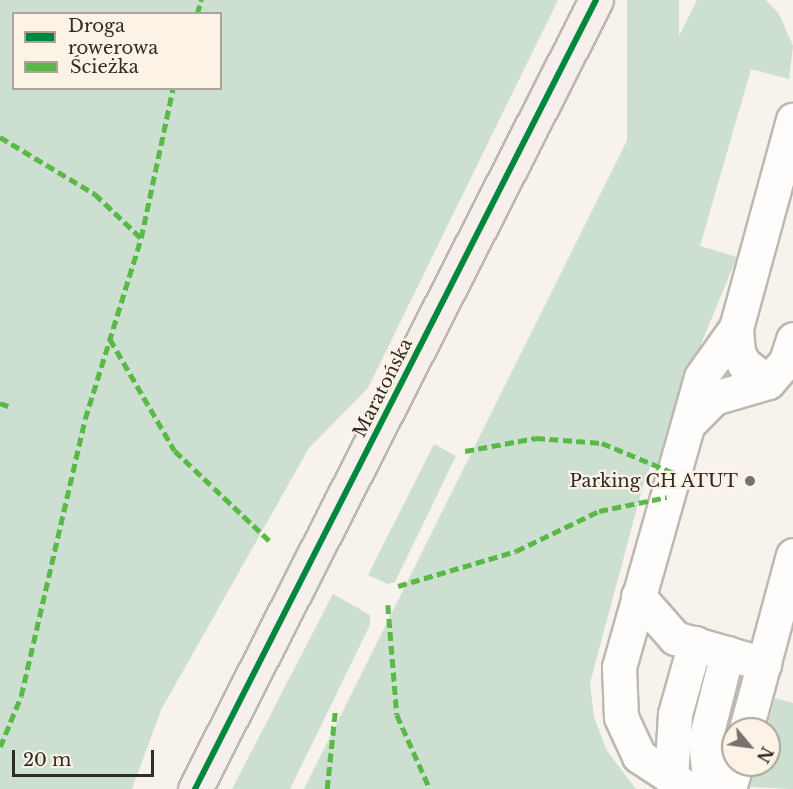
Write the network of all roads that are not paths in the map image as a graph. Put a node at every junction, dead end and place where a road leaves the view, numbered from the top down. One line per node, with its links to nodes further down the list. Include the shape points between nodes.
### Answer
1 (596, 0): 14 (main road, Maratońska)
2 (793, 120): 3 (lane)
3 (736, 328): 5 (lane, via 738,352 744,364); 6 (lane, via 701,377)
4 (793, 339): 5 (lane, via 786,362)
5 (768, 382): 6 (lane, via 714,398)
6 (691, 421): 8 (lane)
7 (793, 555): 11 (lane)
8 (638, 596): 9 (lane, via 675,638); 13 (lane, via 619,667 621,717 639,756)
9 (696, 643): 10 (lane); 13 (lane, via 675,714)
10 (727, 653): 11 (lane); 15 (lane, via 705,740)
11 (764, 664): 12 (lane)
12 (749, 717)
13 (680, 784)
14 (195, 789)
15 (710, 789)

